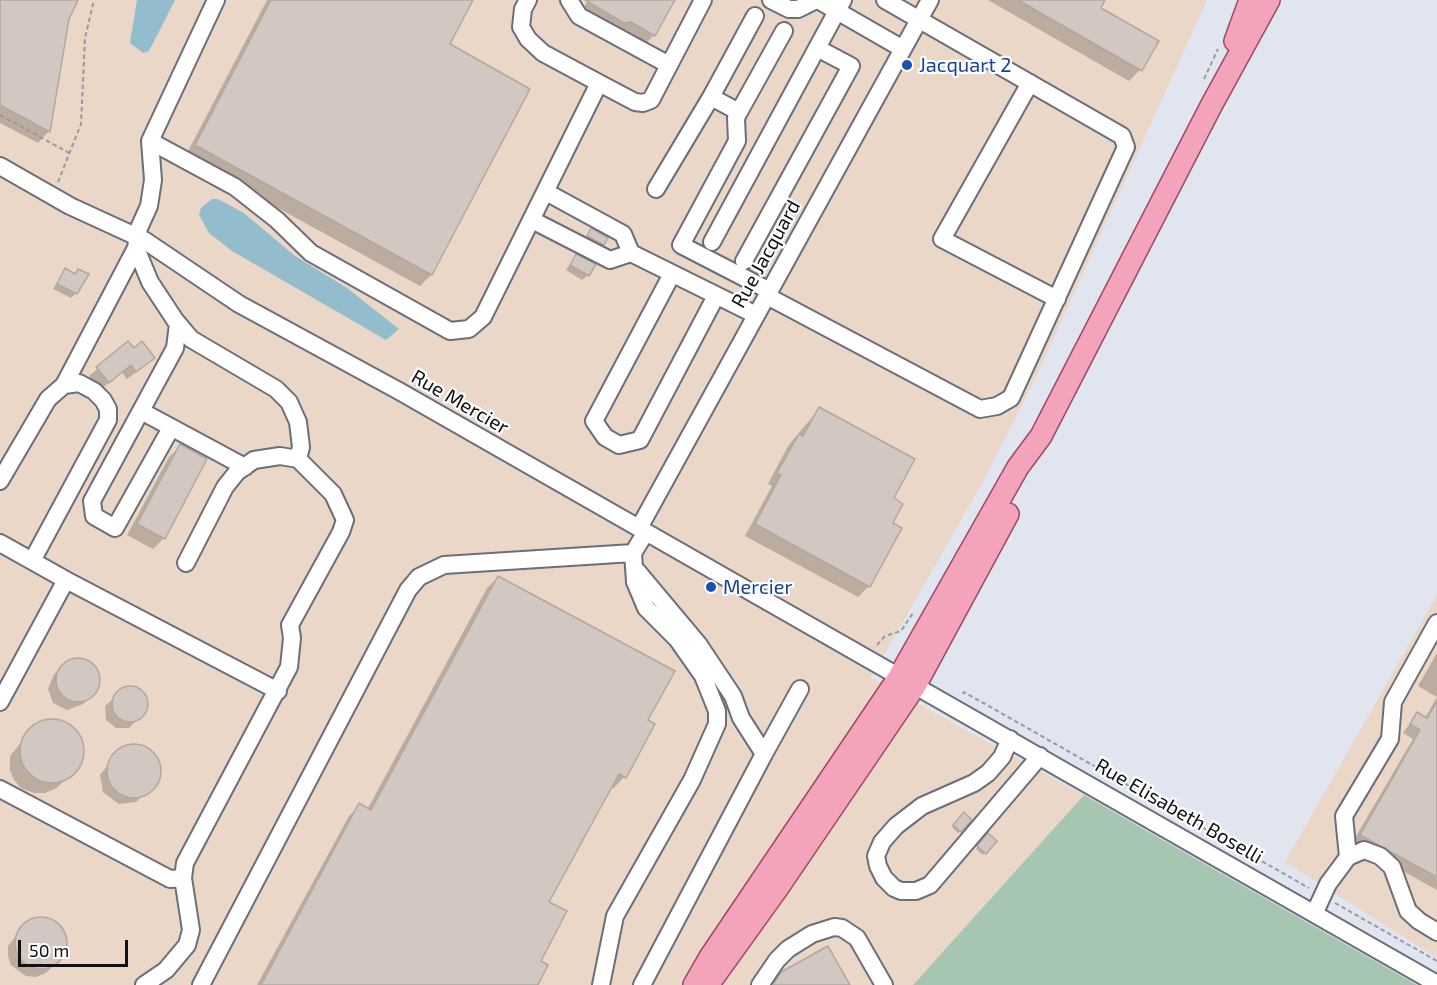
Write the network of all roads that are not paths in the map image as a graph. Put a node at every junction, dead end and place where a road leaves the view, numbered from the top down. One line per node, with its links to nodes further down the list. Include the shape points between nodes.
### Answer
1 (216, 0): 23 (street)
2 (528, 0): 19 (street, via 521,27 528,39 543,53)
3 (568, 0): 17 (street, via 579,16)
4 (704, 0): 17 (street)
5 (771, 0): 6 (street, via 789,9)
6 (817, 0): 11 (street)
7 (885, 0): 13 (street)
8 (930, 0): 13 (street, Rue Jacquard)
9 (1250, 0): 21 (main road)
10 (1269, 0): 21 (main road)
11 (840, 5): 15 (street); 16 (street)
12 (755, 16): 20 (street)
13 (919, 20): 16 (street, Rue Jacquard); 18 (street)
14 (784, 31): 22 (street)
15 (817, 48): 25 (street); 33 (street, via 851,66)
16 (903, 49): 35 (street, Rue Jacquard)
17 (669, 65): 19 (street, via 651,100 644,103)
18 (1030, 82): 37 (street, via 1122,136 1126,147); 37 (street, via 942,239)
19 (599, 83): 28 (street)
20 (711, 97): 22 (street); 27 (street)
21 (1211, 106): 53 (main road, via 1041,436 1034,460 1004,521)
22 (739, 112): 24 (street)
23 (150, 141): 29 (street, via 235,187 311,253 450,331 469,329 483,317); 30 (street, via 153,180 149,206)
24 (737, 141): 25 (street); 35 (street, via 681,244)
25 (761, 154): 31 (street)
26 (0, 166): 30 (street, Rue Mercier)
27 (656, 189)
28 (546, 192): 29 (street); 32 (street, via 623,234)
29 (532, 220): 32 (street, via 610,260)
30 (136, 242): 39 (street, via 150,282); 40 (street); 46 (street, Rue Mercier, via 239,304)
31 (712, 242)
32 (631, 253): 34 (street)
33 (744, 261)
34 (672, 274): 36 (street); 36 (street, via 594,421 605,437 619,445 640,440)
35 (769, 293): 37 (street, via 981,409 998,406 1011,398); 38 (street, Rue Jacquard)
36 (716, 296): 38 (street)
37 (1057, 299)
38 (756, 315): 46 (street, Rue Jacquard)
39 (178, 324): 41 (street, via 175,348); 43 (street, via 191,339 276,389 289,402 298,422 302,447)
40 (64, 385): 45 (street, via 48,399); 49 (street, via 79,383 94,391 108,409 108,420)
41 (141, 411): 42 (street); 42 (street, via 92,501 94,516 115,528)
42 (171, 428): 44 (street)
43 (298, 459): 44 (street, via 280,456 254,460); 55 (street, via 333,494 345,520 290,625 290,667)
44 (244, 467): 50 (street, via 225,487)
45 (0, 481)
46 (643, 530): 48 (street, Rue Jacquard); 53 (street, Rue Mercier)
47 (0, 543): 49 (street)
48 (634, 560): 58 (street, via 699,645 733,696 741,718); 67 (street, via 444,565 419,577 408,590); 68 (street, via 635,582 646,608 677,639 704,676 717,711 717,724 692,780 615,916)
49 (32, 561): 51 (street)
50 (186, 563)
51 (66, 580): 55 (street); 56 (street)
52 (1437, 623): 61 (street, via 1393,702 1390,739 1344,816)
53 (907, 682): 57 (street, Rue Elisabeth Boselli); 70 (main road, via 710,957); 71 (main road, via 777,889)
54 (800, 689): 58 (street)
55 (278, 691): 62 (street, via 185,863)
56 (0, 702)
57 (1010, 739): 59 (street, Rue Elisabeth Boselli); 59 (street, via 1002,757 988,773 922,806 882,842 876,856 878,866 894,888 916,891 930,885)
58 (764, 754): 69 (street)
59 (1040, 756): 63 (street, Rue Elisabeth Boselli)
60 (0, 789): 62 (street, via 170,879)
61 (1348, 857): 63 (street); 64 (street, via 1364,850 1380,856 1392,867 1408,911)
62 (183, 878): 66 (street, via 191,930 187,945 166,970)
63 (1315, 912): 65 (street, Rue Elisabeth Boselli)
64 (1437, 932)
65 (1437, 984)
66 (144, 985)
67 (201, 985)
68 (601, 985)
69 (642, 985)
70 (694, 985)
71 (708, 985)
72 (760, 985): 73 (street, via 788,949 812,934 834,927 856,938)
73 (884, 985)

